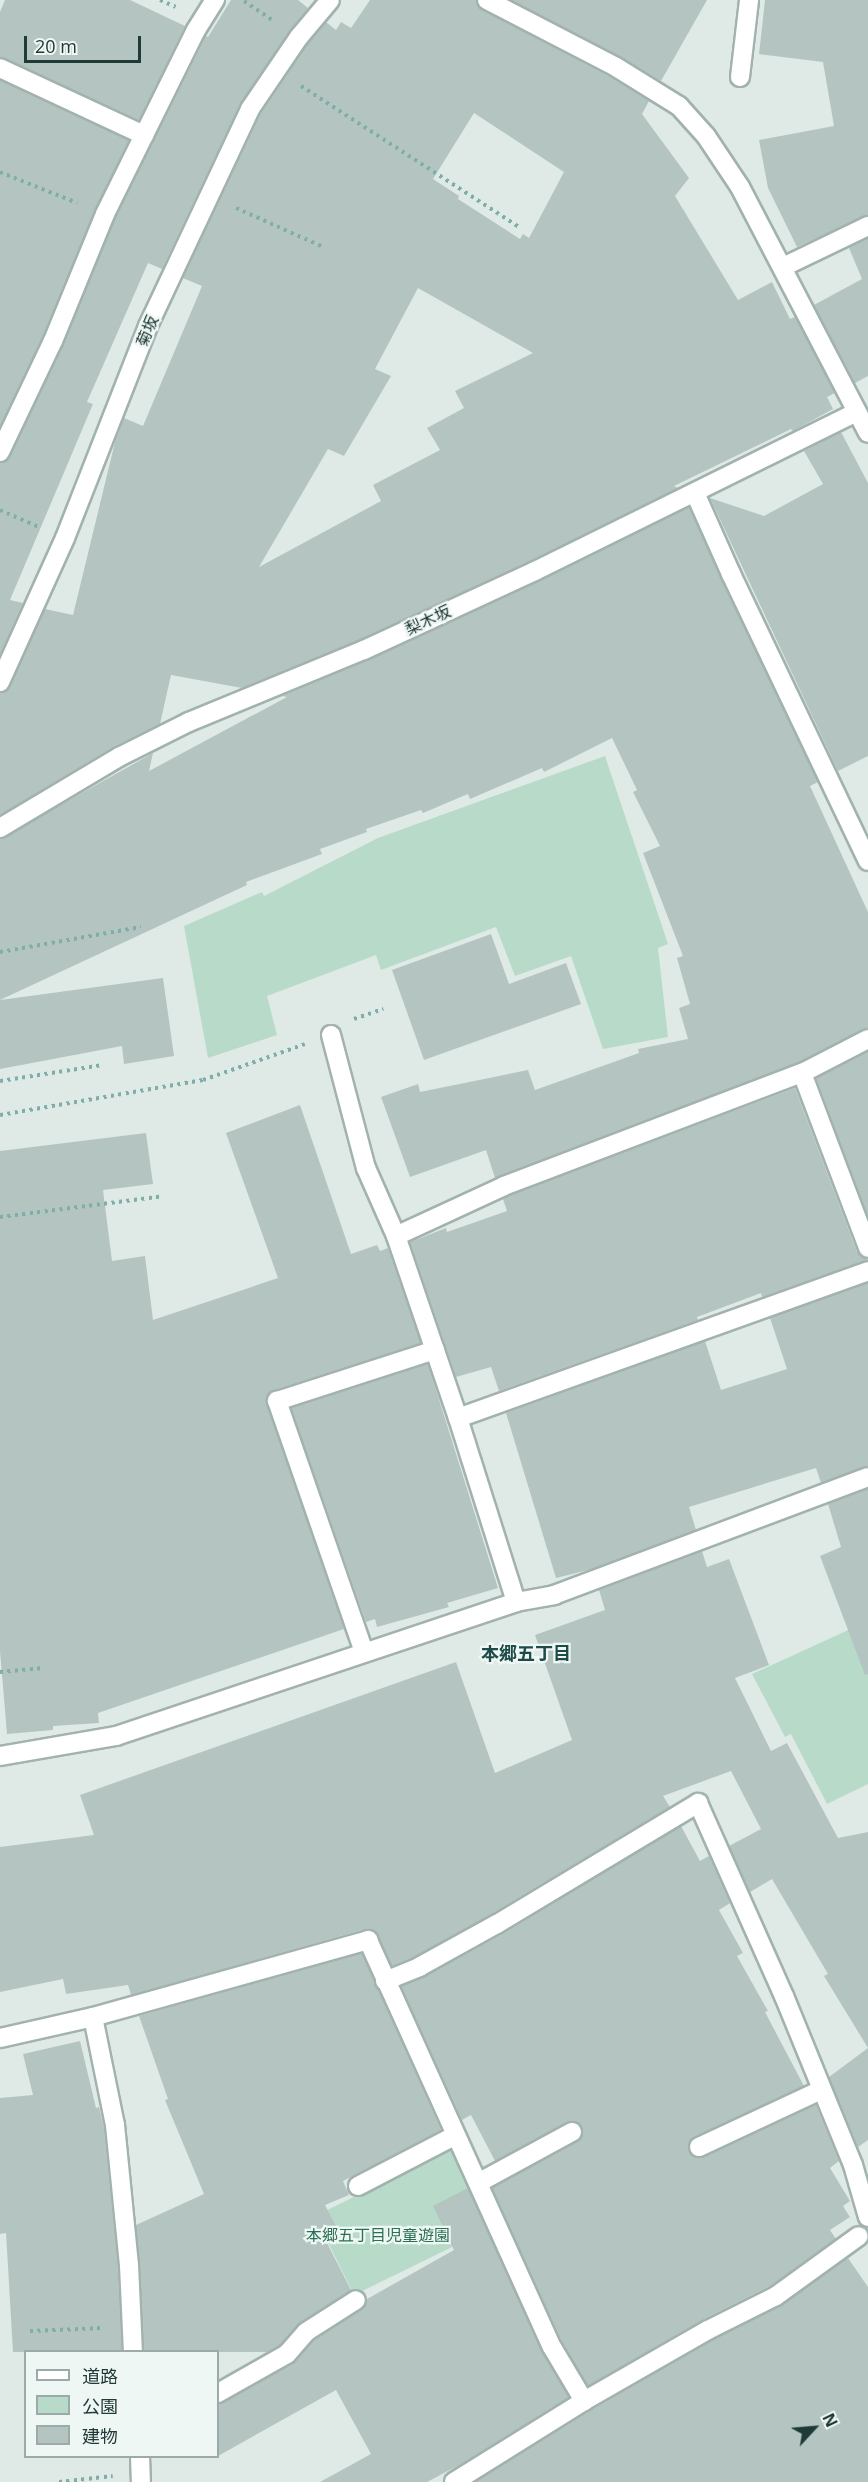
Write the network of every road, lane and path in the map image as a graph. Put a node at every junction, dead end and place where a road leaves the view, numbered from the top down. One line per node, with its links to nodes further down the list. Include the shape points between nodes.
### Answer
1 (214, 0): 10 (street)
2 (243, 0): 6 (path)
3 (330, 0): 6 (street, 菊坂)
4 (488, 0): 17 (street, via 615,67 679,106 706,136 740,187)
5 (749, 0): 9 (street)
6 (299, 37): 8 (street, 菊坂)
7 (0, 68): 10 (street)
8 (276, 71): 12 (street, 菊坂, via 250,109); 15 (path, via 369,127)
9 (740, 77)
10 (144, 135): 13 (street)
11 (0, 172): 13 (path)
12 (210, 195): 16 (path); 23 (street, 菊坂, via 148,326)
13 (105, 214): 20 (street, via 53,341)
14 (868, 226): 17 (street)
15 (519, 227)
16 (323, 247)
17 (783, 267): 18 (street)
18 (857, 412): 19 (street); 21 (street, 梨木坂)
19 (868, 433)
20 (0, 452)
21 (695, 493): 25 (street, 梨木坂, via 364,650 189,722 120,757); 26 (street)
22 (0, 510): 23 (path)
23 (65, 538): 24 (street, 菊坂)
24 (0, 682)
25 (0, 828)
26 (868, 861)
27 (141, 927): 28 (path)
28 (0, 952)
29 (332, 1035): 34 (path, via 203,1080); 37 (street, via 366,1168)
30 (868, 1039): 32 (street)
31 (103, 1065): 33 (path)
32 (802, 1073): 37 (street, via 504,1186); 38 (street)
33 (0, 1081)
34 (0, 1115)
35 (163, 1196): 36 (path)
36 (0, 1217)
37 (396, 1236): 40 (street)
38 (868, 1248)
39 (868, 1271): 41 (street)
40 (435, 1350): 41 (street); 44 (street, via 277,1401)
41 (458, 1418): 43 (street)
42 (868, 1477): 43 (street, via 554,1595)
43 (516, 1602): 44 (street)
44 (364, 1652): 47 (street, via 116,1736)
45 (43, 1668): 46 (path)
46 (0, 1672)
47 (0, 1756)
48 (385, 1981): 49 (street, via 368,1940); 51 (street, via 497,1924 698,1803 784,1996); 53 (street)
49 (93, 2017): 50 (street); 62 (street, via 115,2125)
50 (0, 2038)
51 (821, 2090): 54 (street); 56 (street)
52 (572, 2132): 57 (street)
53 (456, 2135): 57 (street); 58 (street)
54 (699, 2147)
55 (868, 2154): 56 (street)
56 (853, 2166): 59 (street)
57 (478, 2183): 66 (street, via 552,2347)
58 (358, 2186)
59 (868, 2217)
60 (865, 2237): 66 (street, via 776,2296)
61 (356, 2300): 65 (street, via 306,2332 287,2354)
62 (132, 2327): 63 (path); 64 (street)
63 (30, 2331)
64 (133, 2350)
65 (219, 2392)
66 (584, 2401): 69 (street)
67 (140, 2471): 68 (path)
68 (59, 2482)
69 (454, 2482)

